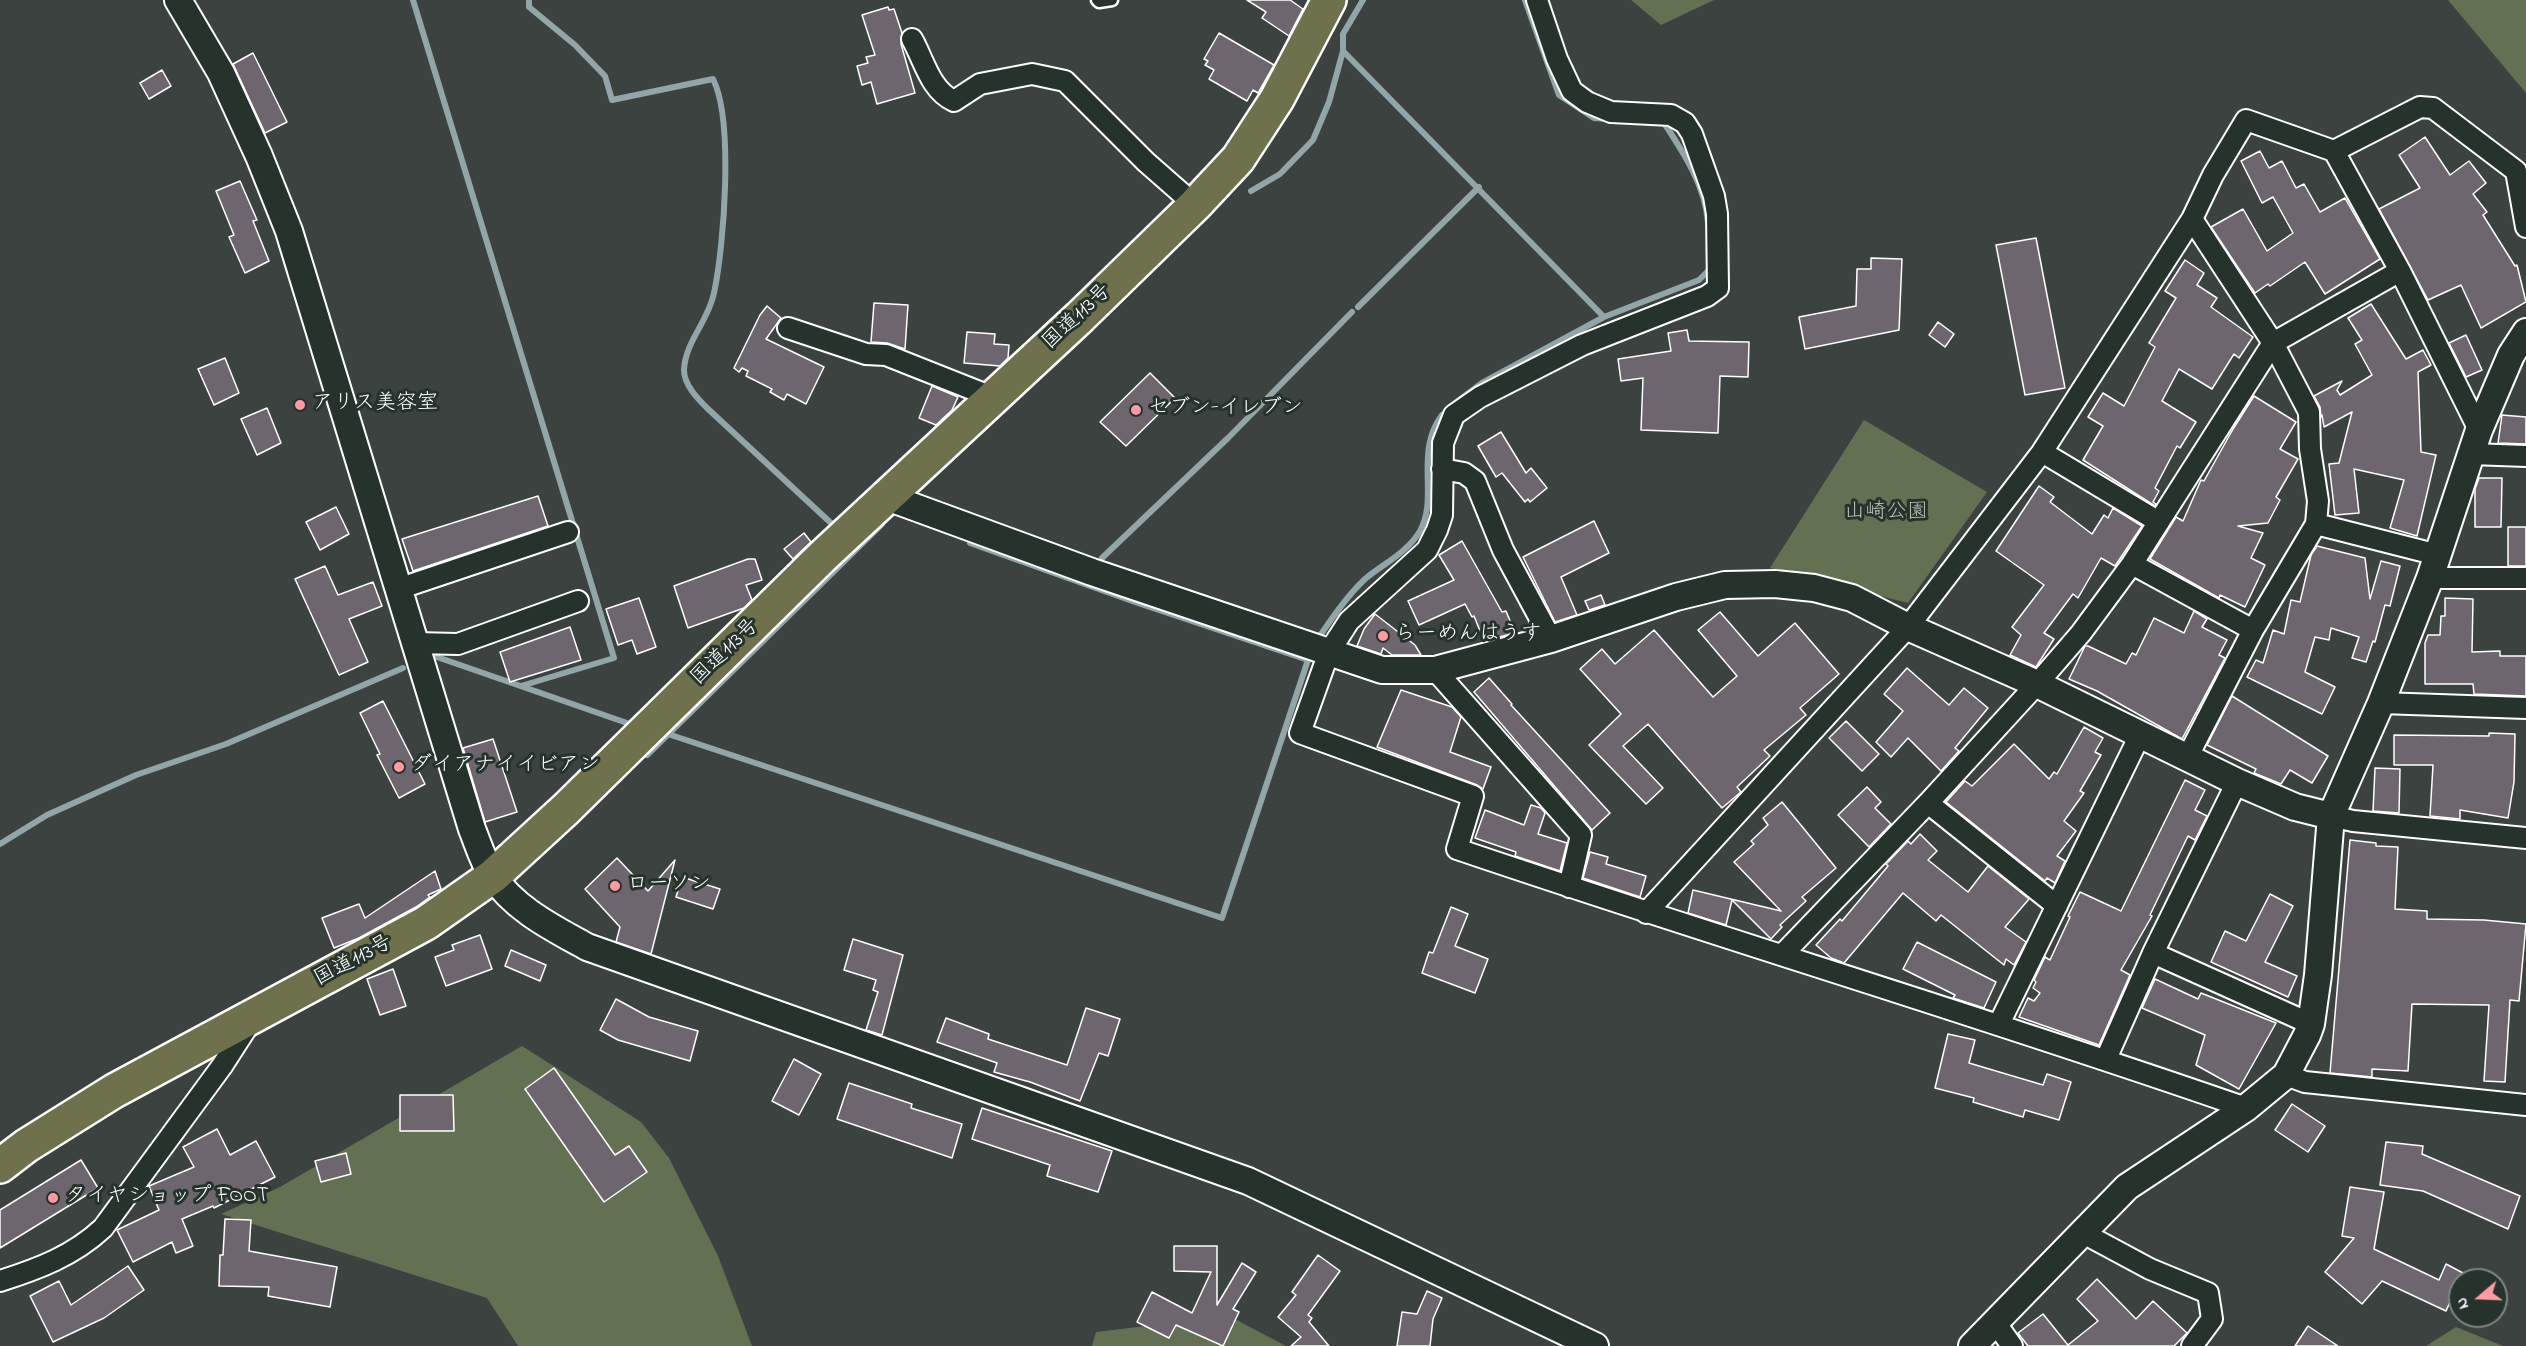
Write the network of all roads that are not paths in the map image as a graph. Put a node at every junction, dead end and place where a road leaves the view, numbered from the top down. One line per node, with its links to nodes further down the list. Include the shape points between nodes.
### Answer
1 (178, 0): 27 (street, via 221,73 260,156 289,231)
2 (1097, 0): 3 (lane)
3 (1112, 0)
4 (1329, 0): 8 (highway, 国道113号, via 1278,99 1238,159)
5 (1537, 0): 19 (street, via 1572,91 1611,112 1671,115 1685,123 1692,134 1714,196 1718,288 1707,296 1582,345 1480,397 1454,415 1443,443)
6 (912, 39): 8 (street, via 930,78 943,96 954,101 980,84 1032,74 1065,81)
7 (2334, 151): 9 (street, via 2246,120 2212,175); 10 (street, via 2420,106 2433,108 2516,171); 11 (street)
8 (1195, 205): 15 (highway, 国道113号)
9 (2192, 219): 14 (street); 17 (street)
10 (2526, 227)
11 (2400, 271): 14 (street); 16 (street)
12 (788, 328): 15 (street, via 867,354 886,355)
13 (2526, 332): 16 (street, via 2511,355)
14 (2273, 343): 21 (street); 22 (street, via 2309,412 2318,501)
15 (992, 398): 20 (highway, 国道113号)
16 (2475, 442): 18 (street); 25 (street)
17 (2042, 452): 21 (street); 29 (street)
18 (2526, 456)
19 (1442, 469): 31 (street, via 1464,473 1475,481 1503,550); 33 (street, via 1442,515 1427,550 1349,621)
20 (887, 496): 33 (street, via 1092,572); 44 (highway, 国道113号)
21 (2159, 522): 24 (street)
22 (2316, 524): 25 (street); 30 (street)
23 (568, 532): 27 (street)
24 (2132, 564): 30 (street); 35 (street, via 2082,633)
25 (2434, 566): 26 (street); 36 (street)
26 (2526, 578)
27 (398, 589): 32 (street)
28 (578, 601): 32 (street, via 458,644)
29 (1908, 627): 31 (street, via 1852,598 1814,588 1725,585); 35 (street); 47 (street)
30 (2253, 630): 39 (street)
31 (1551, 639): 34 (street)
32 (415, 643): 44 (street, via 472,829)
33 (1329, 652): 34 (street, via 1382,670); 45 (street, via 1300,733 1473,796 1457,849)
34 (1435, 670): 45 (street, via 1581,835)
35 (2037, 684): 38 (street); 41 (street)
36 (2381, 703): 37 (street); 42 (street)
37 (2526, 708)
38 (2140, 735): 39 (street); 46 (street)
39 (2187, 758): 40 (street)
40 (2237, 782): 42 (street, via 2295,807); 48 (street)
41 (1928, 802): 46 (street); 49 (street)
42 (2331, 816): 43 (street); 51 (street)
43 (2526, 838)
44 (493, 876): 50 (highway, 国道113号, via 426,923); 61 (street, via 537,920 587,947 1248,1181)
45 (1569, 887): 47 (street)
46 (2057, 906): 52 (street)
47 (1646, 913): 49 (street)
48 (2153, 953): 51 (street); 53 (street)
49 (1783, 954): 52 (street)
50 (256, 1014): 57 (highway, 国道113号, via 114,1091); 59 (street, via 103,1228 86,1244 46,1266)
51 (2311, 1023): 54 (street)
52 (1999, 1024): 53 (street)
53 (2106, 1059): 56 (street)
54 (2286, 1075): 55 (street, via 2305,1082); 56 (street)
55 (2526, 1105)
56 (2246, 1108): 58 (street, via 2127,1187)
57 (0, 1166)
58 (2083, 1233): 60 (street); 64 (street, via 2150,1269 2208,1293 2212,1319)
59 (0, 1281)
60 (1995, 1322): 62 (street); 63 (street)
61 (1595, 1346)
62 (1972, 1346)
63 (2012, 1346)
64 (2192, 1346)

